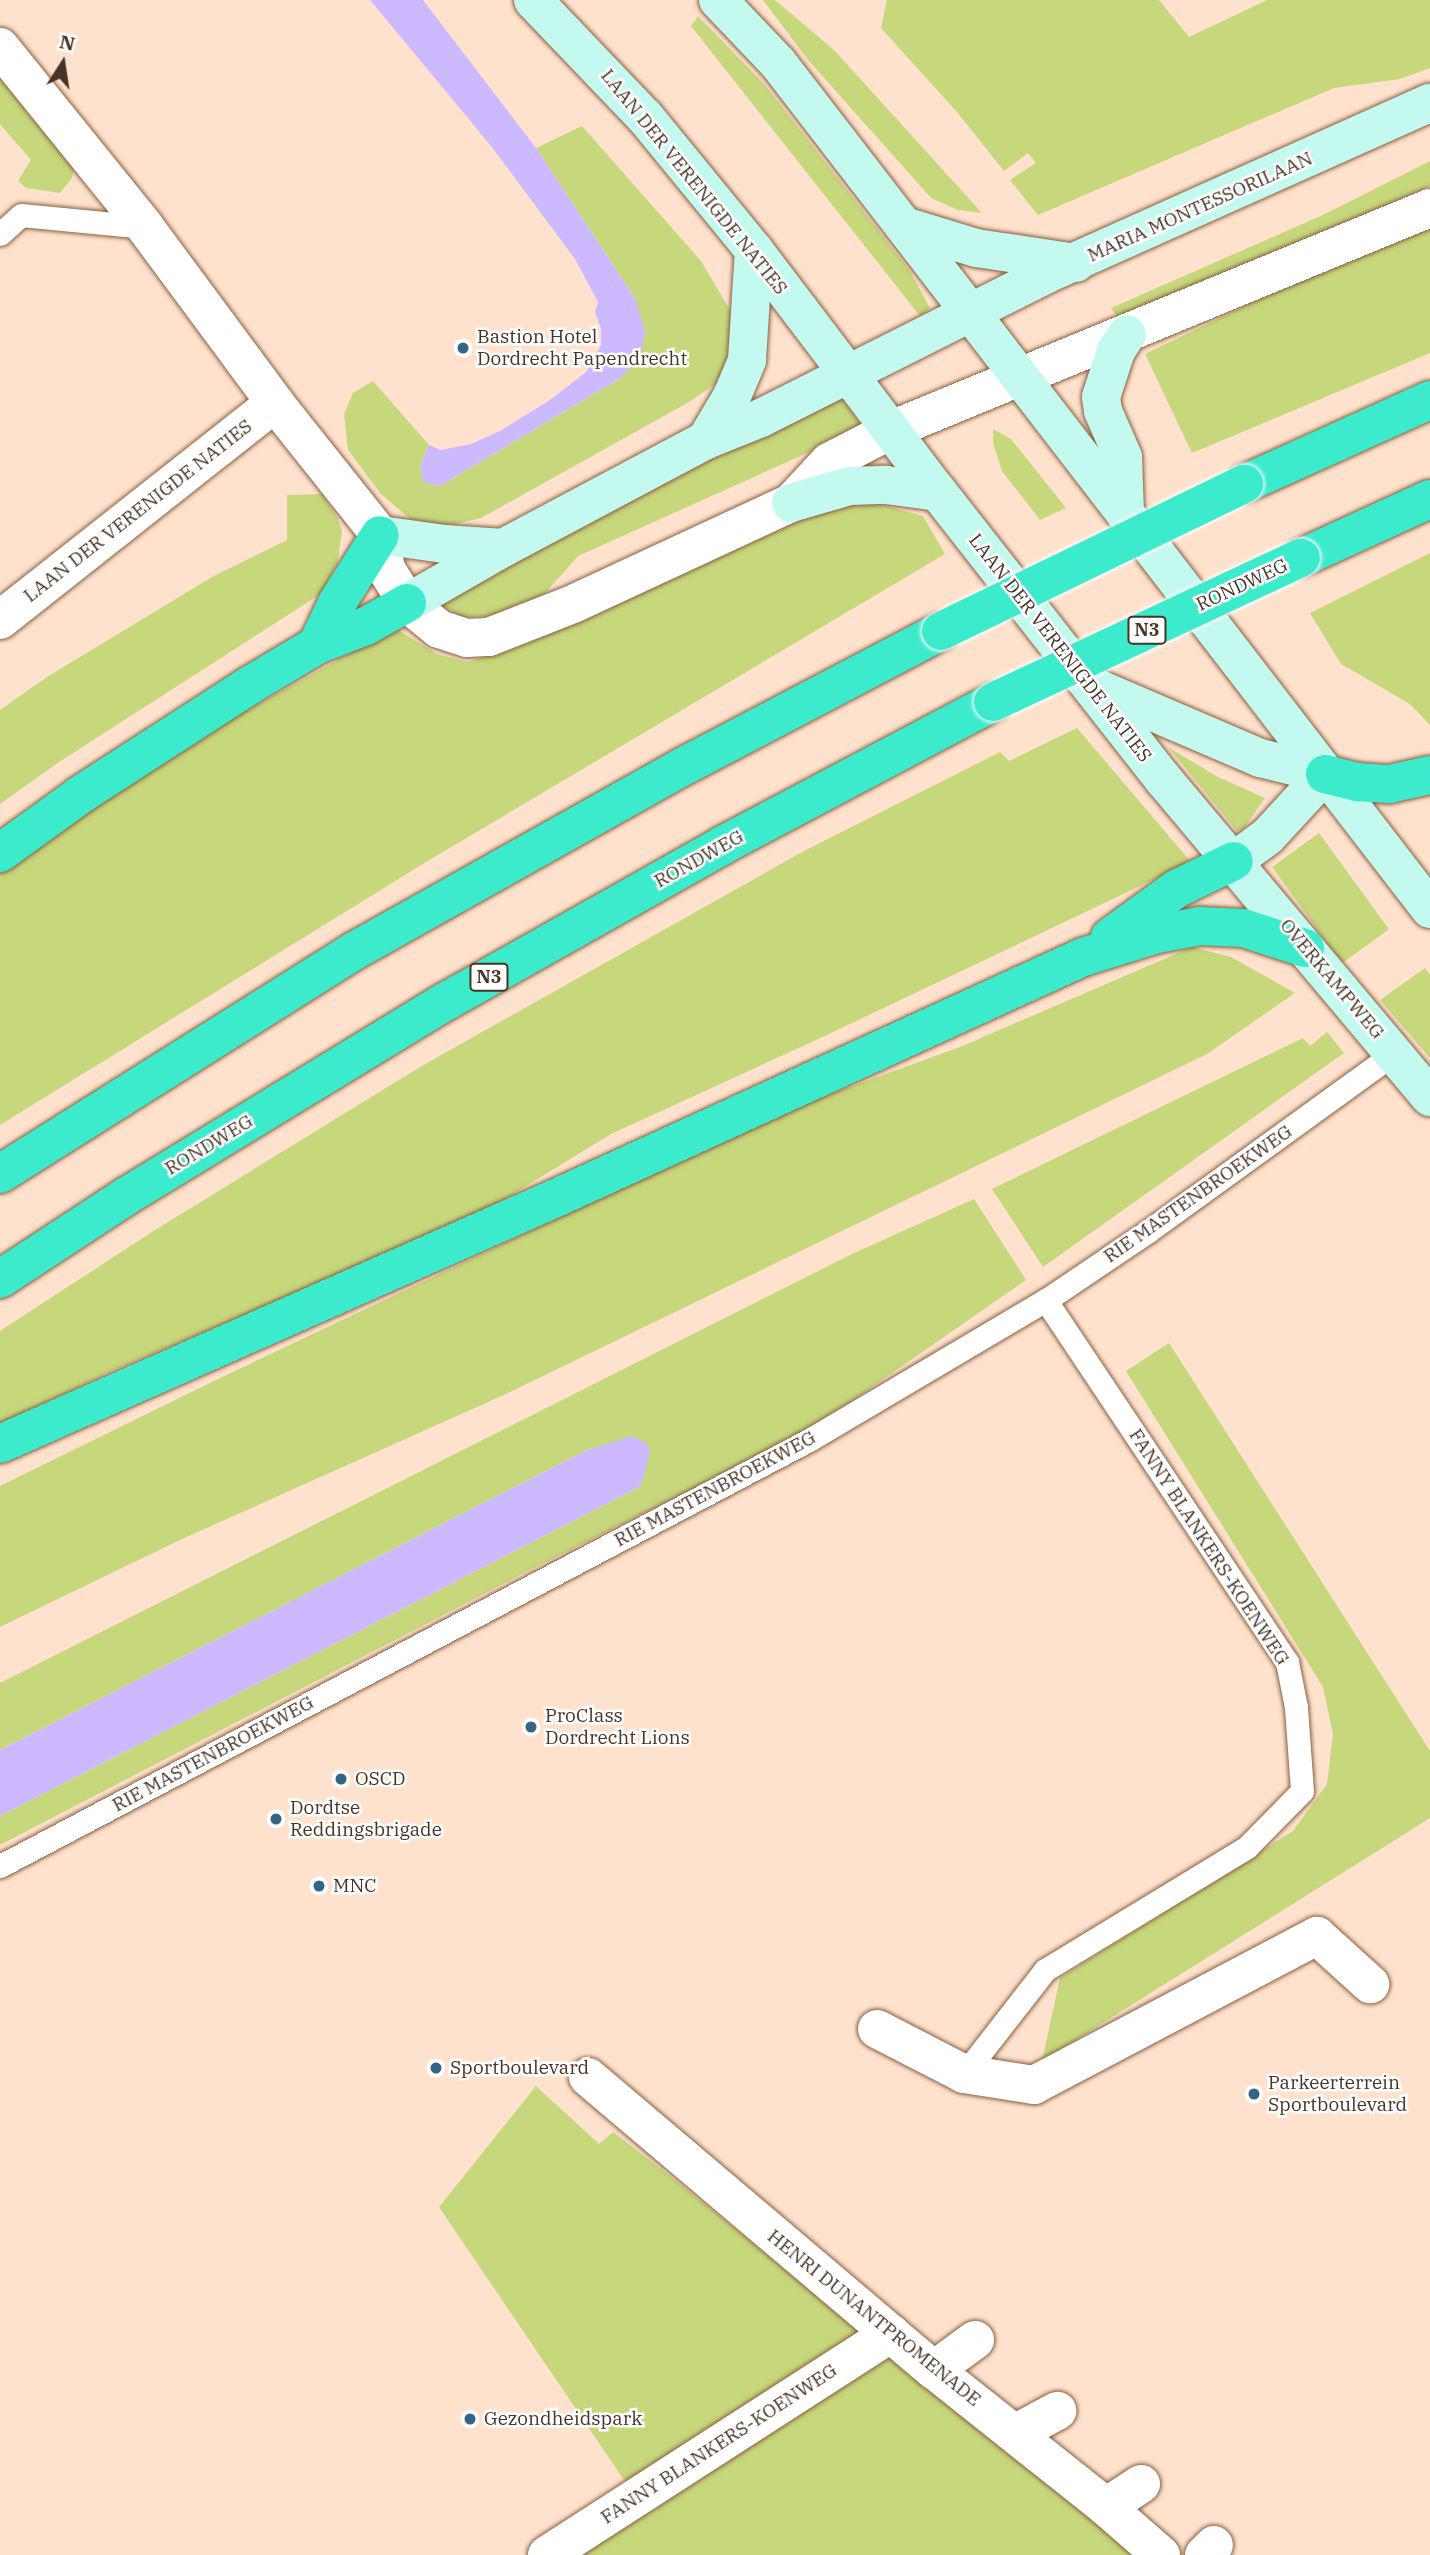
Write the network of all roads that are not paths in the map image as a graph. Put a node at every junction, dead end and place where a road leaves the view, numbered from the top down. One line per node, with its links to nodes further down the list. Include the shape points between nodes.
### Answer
1 (533, 0): 9 (main road, LAAN DER VERENIGDE NATIES, via 645,117)
2 (718, 0): 7 (main road, via 778,63)
3 (0, 47): 6 (street)
4 (1430, 103): 10 (main road, MARIA MONTESSORILAAN)
5 (1430, 208): 12 (street)
6 (145, 226): 8 (lane, via 21,215); 16 (street)
7 (904, 226): 10 (main road, via 976,248); 11 (main road)
8 (0, 234)
9 (754, 250): 13 (main road, LAAN DER VERENIGDE NATIES); 18 (main road, via 747,359)
10 (1076, 263): 11 (main road, MARIA MONTESSORILAAN)
11 (971, 314): 13 (main road); 14 (main road)
12 (1127, 334): 14 (street); 22 (main road, via 1116,351 1101,397 1123,457)
13 (847, 372): 17 (main road, LAAN DER VERENIGDE NATIES); 18 (main road, via 761,418)
14 (1021, 378): 17 (street); 22 (main road)
15 (1430, 400): 38 (highway, bridge, via 941,631 688,764 356,950)
16 (275, 403): 23 (street); 26 (street, LAAN DER VERENIGDE NATIES)
17 (891, 430): 19 (main road, LAAN DER VERENIGDE NATIES); 21 (street, via 829,463)
18 (706, 440): 24 (main road)
19 (937, 492): 21 (main road, via 850,486); 28 (main road, LAAN DER VERENIGDE NATIES)
20 (1430, 499): 39 (highway, RONDWEG / N3, bridge, via 993,702 723,845 443,1003)
21 (791, 503): 25 (street, via 573,604 489,637 467,638 439,629)
22 (1125, 513): 29 (main road)
23 (380, 535): 24 (main road); 25 (street, via 386,569); 27 (highway, via 337,603)
24 (503, 548): 25 (main road)
25 (407, 603): 27 (highway, via 366,626)
26 (4, 608)
27 (317, 645): 31 (highway, via 80,795)
28 (1090, 685): 29 (main road, via 1260,758); 32 (main road, LAAN DER VERENIGDE NATIES)
29 (1325, 774): 30 (highway, via 1389,784); 32 (main road, via 1268,836); 33 (main road)
30 (1430, 775)
31 (0, 853)
32 (1234, 861): 34 (main road, OVERKAMPWEG); 35 (highway, via 1176,889)
33 (1430, 909)
34 (1305, 948): 35 (highway, via 1243,928 1200,926 1157,933); 36 (main road, OVERKAMPWEG)
35 (1083, 957): 41 (highway, via 556,1198)
36 (1394, 1053): 37 (main road, OVERKAMPWEG); 40 (lane, RIE MASTENBROEKWEG)
37 (1430, 1097)
38 (0, 1174)
39 (0, 1279)
40 (1046, 1300): 42 (lane, RIE MASTENBROEKWEG, via 809,1440); 45 (lane, FANNY BLANKERS-KOENWEG, via 1287,1662 1296,1707 1302,1791 1247,1846 1045,1970)
41 (0, 1444)
42 (0, 1866)
43 (1370, 1984): 45 (street, via 1317,1936 1034,2085)
44 (877, 2029): 45 (street)
45 (964, 2074)
46 (588, 2077): 47 (street, HENRI DUNANTPROMENADE)
47 (891, 2333): 49 (street, HENRI DUNANTPROMENADE); 54 (street, FANNY BLANKERS-KOENWEG)
48 (975, 2340): 49 (street)
49 (934, 2370): 51 (street, HENRI DUNANTPROMENADE)
50 (1057, 2411): 51 (street)
51 (1016, 2433): 53 (street, HENRI DUNANTPROMENADE)
52 (1141, 2484): 53 (street)
53 (1106, 2507): 55 (street, HENRI DUNANTPROMENADE)
54 (547, 2555)
55 (1161, 2555)

